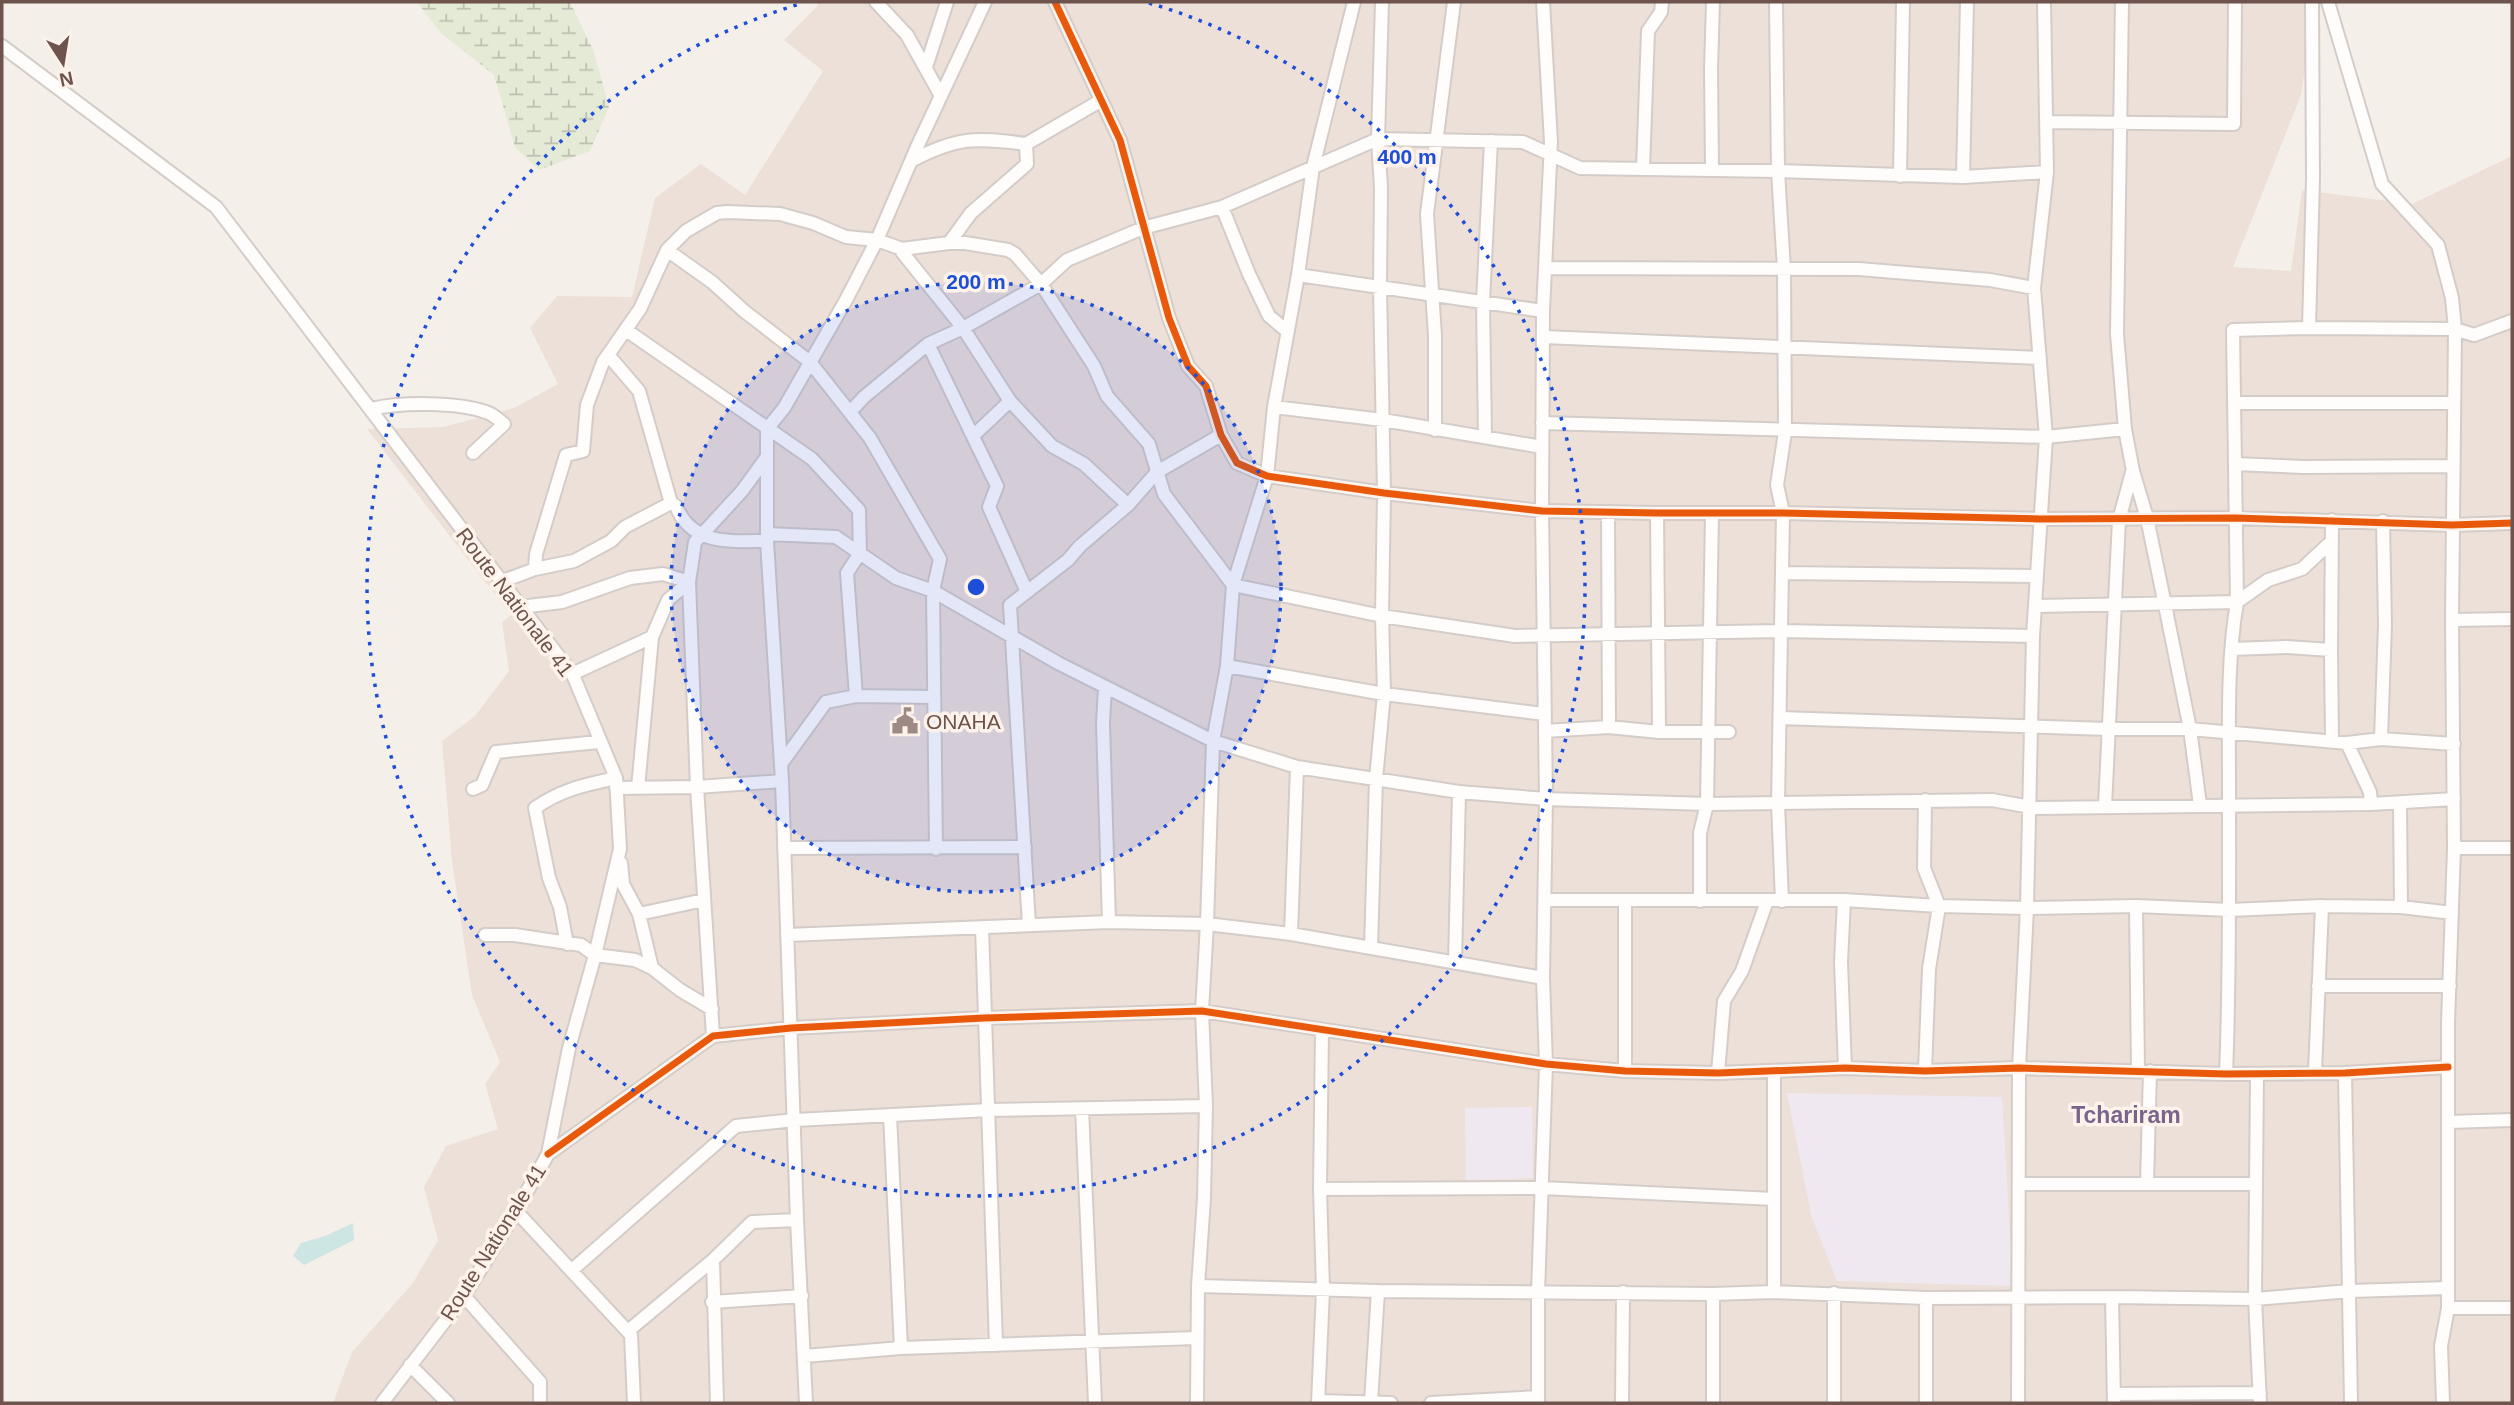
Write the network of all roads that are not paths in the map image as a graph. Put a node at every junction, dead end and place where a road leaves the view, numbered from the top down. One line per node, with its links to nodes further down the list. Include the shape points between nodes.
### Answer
1 (877, 2): 20 (street, via 908,35)
2 (947, 2): 20 (street)
3 (985, 2): 21 (street)
4 (1055, 2): 22 (street)
5 (1354, 2): 31 (street)
6 (1382, 2): 25 (street)
7 (1454, 2): 26 (street)
8 (1544, 2): 29 (street)
9 (1662, 2): 32 (street, via 1648,31)
10 (1713, 2): 33 (street)
11 (1776, 2): 34 (street)
12 (1903, 2): 36 (street)
13 (1967, 2): 37 (street)
14 (2044, 2): 23 (street)
15 (2122, 2): 24 (street)
16 (2235, 2): 24 (street, via 2234,124)
17 (2312, 2): 55 (street)
18 (2328, 2): 56 (street, via 2382,184 2438,245)
19 (2, 46): 69 (street, Route Nationale 41, via 216,207)
20 (926, 67): 21 (street)
21 (941, 96): 30 (street)
22 (1100, 101): 28 (street); 39 (street, via 1120,140)
23 (2046, 122): 24 (street); 35 (street)
24 (2120, 123): 74 (street, via 2117,334)
25 (1378, 139): 26 (street); 31 (street); 48 (street)
26 (1436, 140): 27 (street); 50 (street, via 1427,215)
27 (1491, 141): 29 (street, via 1523,142); 51 (street)
28 (1026, 145): 30 (street, via 956,141); 41 (street, via 1027,164 971,213)
29 (1550, 156): 32 (street, via 1580,167); 44 (street)
30 (911, 161): 40 (street)
31 (1313, 167): 38 (street); 46 (street)
32 (1643, 169): 33 (street)
33 (1712, 170): 34 (street)
34 (1778, 171): 36 (street); 45 (street)
35 (2047, 172): 37 (street); 49 (street)
36 (1900, 176): 37 (street)
37 (1963, 177)
38 (1222, 207): 39 (street); 58 (street, via 1269,316)
39 (1143, 228): 47 (street, via 1068,260); 78 (street, via 1169,318 1188,366 1206,386)
40 (877, 240): 42 (street); 43 (street, via 846,237 780,214 727,212 686,231); 64 (street)
41 (948, 243): 42 (street); 47 (street, via 1008,250)
42 (902, 249): 54 (street)
43 (667, 250): 57 (street); 64 (street)
44 (1545, 268): 45 (street); 52 (street)
45 (1784, 270): 49 (street, via 1860,269); 61 (street)
46 (1298, 275): 48 (street); 58 (street)
47 (1041, 284): 54 (street); 86 (street, via 1094,366 1107,396 1149,443)
48 (1380, 286): 50 (street); 71 (street)
49 (2034, 288): 63 (street)
50 (1431, 294): 51 (street); 75 (street)
51 (1483, 302): 52 (street); 80 (street)
52 (1543, 311): 59 (street)
53 (2512, 321): 56 (street, via 2474,335)
54 (963, 328): 60 (street); 65 (street)
55 (2309, 328): 56 (street); 66 (street, via 2233,330)
56 (2455, 329): 67 (street)
57 (626, 330): 62 (street); 73 (street)
58 (1287, 331): 68 (street)
59 (1544, 337): 61 (street); 72 (street)
60 (928, 344): 70 (street); 77 (street)
61 (1785, 346): 63 (street); 76 (street)
62 (609, 356): 90 (street, via 639,391); 109 (street, via 587,405 583,451 566,456)
63 (2040, 358): 79 (street)
64 (810, 362): 70 (street); 73 (street)
65 (1010, 401): 77 (street); 91 (street, via 1052,446 1084,464)
66 (2234, 403): 67 (street); 84 (street)
67 (2453, 403): 85 (street)
68 (1274, 407): 71 (street); 88 (street)
69 (371, 409): 82 (street, via 391,404 465,407 489,413 504,424); 112 (street, Route Nationale 41)
70 (850, 412): 115 (street, via 940,559)
71 (1382, 420): 75 (street); 89 (street)
72 (1542, 423): 76 (street); 81 (street)
73 (767, 429): 83 (street); 108 (street, via 812,459 859,510)
74 (2125, 429): 79 (street); 87 (street)
75 (1435, 430): 80 (street)
76 (1785, 432): 79 (street); 96 (street, via 1777,485)
77 (974, 435): 116 (street, via 997,486 989,507)
78 (1221, 435): 86 (street); 88 (street, via 1237,463)
79 (2046, 437): 99 (street)
80 (1485, 438): 81 (street)
81 (1542, 447): 92 (street)
82 (473, 453)
83 (766, 458): 105 (street); 106 (street)
84 (2235, 464): 85 (street); 97 (street)
85 (2453, 466): 104 (street)
86 (1157, 471): 91 (street); 114 (street, via 1164,494)
87 (2133, 471): 98 (street); 100 (street)
88 (1267, 476): 89 (street); 114 (street)
89 (1384, 493): 92 (street); 122 (street)
90 (671, 503): 105 (street); 109 (street, via 575,561)
91 (1128, 505): 116 (street)
92 (1542, 510): 93 (street); 129 (street)
93 (1608, 512): 94 (street); 128 (street)
94 (1657, 513): 95 (street); 127 (street)
95 (1712, 513): 96 (street); 126 (street)
96 (1783, 513): 99 (street); 110 (street)
97 (2236, 517): 98 (street); 101 (street); 117 (street)
98 (2147, 518): 100 (street); 119 (street)
99 (2040, 519): 100 (street); 111 (street)
100 (2119, 520): 118 (street)
101 (2332, 520): 102 (street); 107 (street)
102 (2384, 521): 104 (street); 153 (street)
103 (2512, 523): 104 (street)
104 (2452, 525): 124 (street)
105 (703, 536): 106 (street, via 722,541); 113 (street, via 695,542)
106 (767, 537): 108 (street, via 836,537); 158 (street)
107 (2332, 541): 117 (street, via 2302,569 2268,580); 134 (street)
108 (860, 553): 115 (street, via 896,578); 139 (street, via 847,573)
109 (535, 569): 112 (street)
110 (1782, 573): 111 (street); 125 (street)
111 (2037, 576): 120 (street)
112 (500, 582): 121 (street, Route Nationale 41)
113 (690, 582): 121 (street, via 663,574 630,578 562,602); 132 (street, via 668,600); 163 (street)
114 (1233, 585): 122 (street); 135 (street)
115 (933, 591): 130 (street); 140 (street)
116 (1027, 592): 130 (street, via 1010,605)
117 (2236, 602): 119 (street); 133 (street)
118 (2114, 605): 119 (street); 120 (street); 145 (street)
119 (2165, 605): 146 (street)
120 (2037, 606): 131 (street)
121 (520, 607): 136 (street, Route Nationale 41)
122 (1382, 616): 129 (street, via 1516,636); 138 (street)
123 (2512, 619): 124 (street)
124 (2452, 620): 157 (street)
125 (1781, 631): 126 (street); 131 (street); 142 (street)
126 (1710, 632): 127 (street); 147 (street)
127 (1658, 633): 128 (street); 149 (street)
128 (1608, 634): 129 (street); 144 (street)
129 (1543, 635): 141 (street)
130 (1013, 636): 137 (street); 178 (street)
131 (2034, 636): 143 (street)
132 (652, 637): 136 (street); 164 (street)
133 (2232, 649): 134 (street); 151 (street)
134 (2331, 650): 152 (street)
135 (1227, 666): 138 (street); 155 (street)
136 (572, 674): 154 (street, Route Nationale 41)
137 (1105, 687): 155 (street); 199 (street)
138 (1384, 694): 141 (street); 160 (street)
139 (856, 696): 140 (street); 158 (street, via 826,702)
140 (934, 697): 183 (street)
141 (1544, 713): 148 (street)
142 (1780, 718): 143 (street); 172 (street)
143 (2031, 726): 145 (street); 177 (street)
144 (1609, 727): 148 (street); 149 (street)
145 (2107, 729): 146 (street); 176 (street)
146 (2190, 729): 151 (street); 174 (street)
147 (1709, 730): 149 (street); 150 (street); 171 (street)
148 (1545, 731): 167 (street)
149 (1659, 732)
150 (1729, 732)
151 (2230, 733): 152 (street); 175 (street)
152 (2332, 740): 156 (street)
153 (2381, 740): 156 (street); 157 (street)
154 (599, 741): 162 (street, Route Nationale 41); 165 (street, via 496,752 482,785)
155 (1213, 741): 159 (street); 200 (street)
156 (2347, 743): 173 (street)
157 (2454, 744): 168 (street)
158 (781, 764): 161 (street)
159 (1297, 767): 160 (street); 203 (street)
160 (1376, 779): 166 (street); 207 (street)
161 (782, 781): 163 (street); 179 (street)
162 (616, 783): 164 (street); 182 (street, Route Nationale 41); 206 (street, via 579,786 555,794 535,808)
163 (697, 787): 164 (street); 184 (street)
164 (638, 788)
165 (473, 789)
166 (1459, 792): 167 (street); 209 (street)
167 (1546, 799): 171 (street); 185 (street)
168 (2454, 799): 170 (street); 180 (street)
169 (1925, 800): 172 (street); 177 (street, via 1992,800); 191 (street, via 1924,867)
170 (2400, 803): 173 (street); 194 (street)
171 (1707, 804): 172 (street); 188 (street, via 1700,833)
172 (1779, 804): 190 (street)
173 (2371, 804): 175 (street)
174 (2200, 805): 175 (street); 176 (street)
175 (2229, 805): 196 (street)
176 (2105, 806): 177 (street)
177 (2029, 807): 195 (street)
178 (1025, 847): 183 (street); 201 (street)
179 (784, 848): 183 (street); 205 (street)
180 (2454, 848): 181 (street); 197 (street)
181 (2512, 848)
182 (620, 849): 198 (street, via 623,884); 208 (street, Route Nationale 41)
183 (936, 849)
184 (704, 900): 198 (street); 214 (street)
185 (1546, 900): 187 (street); 211 (street)
186 (1844, 900): 190 (street); 191 (street); 222 (street)
187 (1625, 901): 188 (street); 224 (street)
188 (1700, 901): 189 (street)
189 (1767, 901): 190 (street); 229 (street, via 1742,971 1724,1001)
190 (1782, 901)
191 (1938, 906): 195 (street); 226 (street, via 1929,969)
192 (2136, 906): 195 (street); 196 (street); 227 (street)
193 (2322, 906): 194 (street); 196 (street); 212 (street)
194 (2401, 907): 197 (street)
195 (2027, 908): 223 (street)
196 (2230, 910): 231 (street)
197 (2452, 913): 213 (street)
198 (639, 914): 210 (street)
199 (1109, 922): 200 (street); 201 (street)
200 (1207, 924): 203 (street); 215 (street)
201 (1029, 925): 202 (street)
202 (982, 927): 205 (street); 216 (street)
203 (1291, 934): 207 (street)
204 (485, 935): 206 (street)
205 (787, 935): 217 (street)
206 (567, 944): 208 (street, via 581,945)
207 (1371, 948): 209 (street)
208 (595, 955): 210 (street, via 635,960); 240 (street, Route Nationale 41, via 569,1048)
209 (1455, 963): 211 (street)
210 (652, 968): 214 (street)
211 (1543, 978): 220 (street)
212 (2318, 986): 213 (street); 228 (street)
213 (2450, 986): 221 (street)
214 (712, 1009): 219 (street)
215 (1202, 1011): 216 (street); 218 (street); 233 (street)
216 (984, 1018): 217 (street); 235 (street)
217 (791, 1028): 219 (street); 237 (street)
218 (1322, 1031): 220 (street); 245 (street)
219 (713, 1036): 240 (street)
220 (1546, 1064): 224 (street); 244 (street)
221 (2448, 1067): 230 (street); 239 (street)
222 (1845, 1068): 225 (street); 226 (street)
223 (2020, 1068): 226 (street); 227 (street); 241 (street)
224 (1625, 1071): 229 (street)
225 (1774, 1071): 229 (street); 246 (street)
226 (1925, 1071)
227 (2144, 1071): 231 (street); 242 (street)
228 (2315, 1072): 230 (street); 232 (street)
229 (1718, 1073)
230 (2345, 1073): 255 (street)
231 (2227, 1074): 232 (street)
232 (2257, 1074): 243 (street)
233 (1206, 1107): 234 (street); 251 (street)
234 (1082, 1109): 235 (street); 272 (street)
235 (989, 1110): 236 (street); 273 (street)
236 (890, 1115): 237 (street); 274 (street)
237 (794, 1120): 248 (street); 250 (street, via 736,1126)
238 (2512, 1120): 239 (street)
239 (2448, 1122): 252 (street)
240 (548, 1154): 247 (street, Route Nationale 41)
241 (2019, 1184): 242 (street); 265 (street)
242 (2147, 1184): 243 (street)
243 (2256, 1184): 266 (street)
244 (1542, 1188): 245 (street); 246 (street); 256 (street)
245 (1320, 1189): 253 (street)
246 (1774, 1199): 258 (street)
247 (516, 1211): 250 (street); 261 (street, Route Nationale 41)
248 (797, 1220): 249 (street, via 752,1222); 262 (street)
249 (713, 1260): 267 (street); 270 (street)
250 (572, 1270): 270 (street)
251 (1198, 1286): 253 (street); 271 (street)
252 (2448, 1288): 255 (street); 268 (street)
253 (1323, 1290): 254 (street); 280 (street)
254 (1378, 1291): 256 (street); 281 (street)
255 (2350, 1291): 266 (street); 297 (street)
256 (1538, 1292): 257 (street); 279 (street)
257 (1623, 1292): 260 (street); 292 (street)
258 (1774, 1292): 259 (street); 260 (street)
259 (1835, 1293): 264 (street); 294 (street)
260 (1713, 1294): 293 (street)
261 (464, 1296): 276 (street, Route Nationale 41); 284 (street, via 540,1382)
262 (802, 1296): 267 (street); 275 (street)
263 (2112, 1297): 265 (street); 266 (street); 278 (street)
264 (1926, 1298): 265 (street); 295 (street)
265 (2019, 1298): 296 (street)
266 (2255, 1299): 277 (street)
267 (712, 1302): 286 (street)
268 (2448, 1308): 269 (street); 298 (street, via 2441,1346)
269 (2512, 1308)
270 (628, 1331): 285 (street)
271 (1197, 1338): 272 (street); 289 (street)
272 (1094, 1341): 273 (street); 288 (street)
273 (996, 1345): 274 (street)
274 (901, 1348): 275 (street)
275 (804, 1356): 287 (street)
276 (410, 1365): 282 (street, Route Nationale 41); 283 (street)
277 (2260, 1398): 278 (street)
278 (2114, 1399)
279 (1538, 1400): 291 (street)
280 (1318, 1402): 281 (street)
281 (1371, 1402): 290 (street)
282 (382, 1403)
283 (448, 1403)
284 (540, 1403)
285 (634, 1403)
286 (717, 1403)
287 (806, 1403)
288 (1096, 1403)
289 (1197, 1403)
290 (1391, 1403)
291 (1431, 1403)
292 (1622, 1403)
293 (1713, 1403)
294 (1834, 1403)
295 (1926, 1403)
296 (2018, 1403)
297 (2351, 1403)
298 (2443, 1403)

